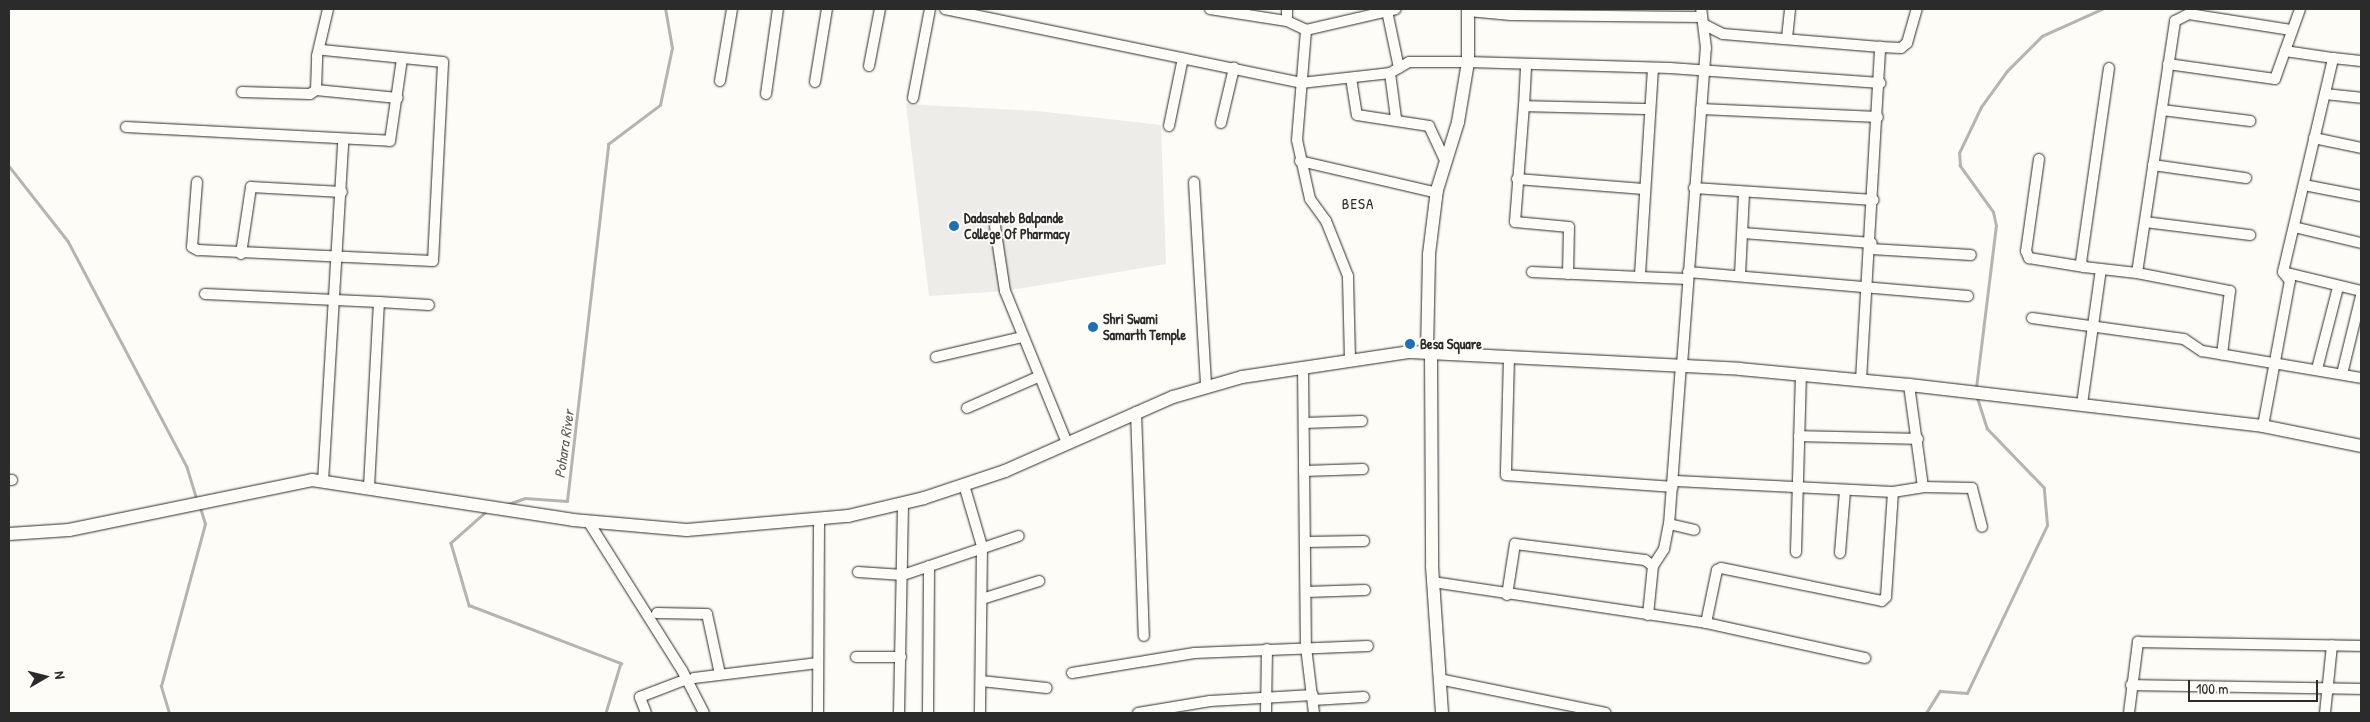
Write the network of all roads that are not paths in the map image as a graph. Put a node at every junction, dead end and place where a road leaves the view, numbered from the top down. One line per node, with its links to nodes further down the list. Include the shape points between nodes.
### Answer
1 (328, 9): 21 (street)
2 (732, 9): 37 (street)
3 (778, 9): 43 (street)
4 (827, 9): 38 (street)
5 (880, 9): 29 (street)
6 (930, 9): 46 (street)
7 (945, 9): 23 (street)
8 (1210, 9): 16 (street)
9 (1287, 9): 16 (street)
10 (1790, 9): 19 (street)
11 (1917, 9): 20 (street, via 1907,43 1901,48)
12 (2300, 9): 18 (street)
13 (1391, 10): 17 (street); 34 (street)
14 (1468, 10): 15 (street); 27 (street)
15 (1702, 17): 19 (street, via 1723,34); 35 (street)
16 (1287, 21): 17 (street)
17 (1306, 30): 39 (street)
18 (2291, 30): 22 (street); 28 (street, via 2180,16)
19 (1788, 38): 20 (street)
20 (1880, 47): 40 (street)
21 (322, 50): 25 (street); 41 (street, via 317,56)
22 (2285, 50): 24 (street); 28 (street, via 2275,79)
23 (1183, 58): 31 (street); 56 (street)
24 (2333, 58): 26 (street); 44 (street)
25 (402, 59): 45 (street); 86 (street, via 444,62 433,261)
26 (2361, 61)
27 (1468, 62): 30 (street); 34 (street, via 1408,62); 62 (street, via 1458,122)
28 (2168, 64): 51 (street)
29 (869, 66)
30 (1526, 67): 32 (street); 48 (street)
31 (1234, 68): 39 (street); 55 (street)
32 (1653, 68): 35 (street); 49 (street)
33 (2109, 68): 87 (street)
34 (1395, 70): 36 (street); 53 (street)
35 (1704, 71): 40 (street); 50 (street)
36 (1351, 78): 39 (street); 53 (street, via 1357,115)
37 (720, 81)
38 (814, 82)
39 (1301, 83): 63 (street)
40 (1880, 83): 52 (street)
41 (316, 90): 42 (street, via 310,94); 45 (street)
42 (242, 92)
43 (766, 94)
44 (2324, 94): 47 (street); 58 (street)
45 (398, 98): 59 (street, via 390,141)
46 (912, 98)
47 (2361, 98)
48 (1524, 106): 49 (street); 66 (street)
49 (1650, 109): 71 (street)
50 (1701, 109): 52 (street); 70 (street)
51 (2162, 110): 54 (street); 64 (street)
52 (1878, 117): 76 (street)
53 (1396, 118): 62 (street, via 1429,126)
54 (2250, 121)
55 (1222, 123)
56 (1169, 126)
57 (126, 127): 59 (street)
58 (2314, 138): 60 (street); 69 (street)
59 (343, 141): 72 (street)
60 (2361, 148)
61 (2039, 159): 87 (street, via 2026,251 2030,258)
62 (1446, 160): 74 (street)
63 (1300, 161): 74 (street); 112 (street, via 1310,199 1326,221 1348,276)
64 (2154, 166): 65 (street); 77 (street)
65 (2246, 178)
66 (1517, 179): 71 (street); 92 (street, via 1515,222 1569,227)
67 (197, 182): 84 (street, via 192,248)
68 (1194, 182): 123 (street)
69 (2304, 184): 75 (street); 79 (street)
70 (1694, 188): 73 (street); 94 (street)
71 (1644, 189): 95 (street)
72 (342, 192): 84 (street, via 251,186); 86 (street)
73 (1744, 193): 76 (street); 80 (street)
74 (1437, 194): 108 (street, via 1429,254)
75 (2361, 196)
76 (1874, 200): 83 (street)
77 (2145, 222): 81 (street); 91 (street)
78 (995, 226): 107 (street, via 1005,291)
79 (2294, 227): 82 (street); 90 (street)
80 (1743, 233): 83 (street); 93 (street)
81 (2250, 235)
82 (2361, 243)
83 (1872, 246): 85 (street); 96 (street)
84 (240, 254): 86 (street)
85 (1971, 254)
86 (337, 260): 102 (street)
87 (2084, 267): 88 (street)
88 (2101, 269): 91 (street); 106 (street)
89 (1532, 272): 92 (street)
90 (2283, 272): 97 (street); 113 (street, via 2290,281)
91 (2137, 273): 109 (street, via 2230,291)
92 (1568, 274): 95 (street)
93 (1740, 275): 94 (street); 96 (street)
94 (1688, 276): 95 (street); 114 (street)
95 (1640, 277)
96 (1868, 284): 100 (street); 121 (street)
97 (2338, 287): 98 (street); 116 (street)
98 (2361, 291)
99 (205, 294): 102 (street)
100 (1968, 296)
101 (2361, 296): 117 (street)
102 (334, 299): 103 (street); 136 (street)
103 (379, 302): 104 (street); 141 (street)
104 (429, 304)
105 (2032, 318): 106 (street)
106 (2093, 325): 109 (street, via 2184,339 2202,351); 124 (street)
107 (1022, 337): 110 (street); 119 (street)
108 (1429, 352): 111 (street); 112 (street); 162 (street)
109 (2222, 354): 113 (street)
110 (936, 357)
111 (1509, 357): 114 (street); 137 (street, via 1506,475)
112 (1350, 360): 115 (street)
113 (2276, 361): 116 (street); 129 (street)
114 (1682, 365): 118 (street); 137 (street)
115 (1303, 367): 123 (street); 128 (street)
116 (2317, 369): 117 (street)
117 (2342, 374): 120 (street)
118 (1800, 375): 121 (street); 130 (street)
119 (1038, 377): 125 (street); 132 (street)
120 (2361, 378)
121 (1861, 380): 122 (street)
122 (1909, 385): 124 (street); 131 (street)
123 (1206, 387): 126 (street)
124 (2082, 404): 129 (street)
125 (967, 408)
126 (1136, 412): 132 (street); 170 (street)
127 (1362, 421): 128 (street)
128 (1304, 423): 135 (street)
129 (2263, 426): 133 (street)
130 (1799, 436): 131 (street); 139 (street)
131 (1918, 438): 140 (street)
132 (1066, 443): 138 (street)
133 (2361, 446)
134 (1363, 469): 135 (street)
135 (1304, 471): 152 (street)
136 (323, 482): 141 (street); 150 (street, via 247,491 69,530)
137 (1674, 484): 139 (street); 147 (street)
138 (964, 485): 144 (street); 154 (street)
139 (1797, 486): 142 (street); 155 (street)
140 (1923, 486): 143 (street); 148 (street, via 1974,490)
141 (369, 488): 146 (street)
142 (1845, 490): 143 (street); 156 (street)
143 (1893, 492): 169 (street, via 1886,597 1882,601 1721,568 1716,570)
144 (903, 503): 145 (street); 160 (street)
145 (819, 520): 146 (street, via 687,530); 179 (street)
146 (588, 521): 182 (street)
147 (1669, 524): 149 (street); 158 (street, via 1664,549)
148 (1982, 527)
149 (1694, 530)
150 (9, 534)
151 (1019, 536): 154 (street)
152 (1305, 542): 153 (street); 164 (street)
153 (1364, 542)
154 (982, 548): 157 (street); 166 (street)
155 (1796, 552)
156 (1840, 553)
157 (930, 566): 160 (street); 196 (street)
158 (1653, 566): 165 (street, via 1645,560 1516,544 1510,554); 168 (street)
159 (858, 572): 160 (street)
160 (903, 575): 177 (street)
161 (1039, 581): 166 (street)
162 (1433, 582): 165 (street); 183 (street)
163 (1365, 590): 164 (street)
164 (1306, 592): 174 (street)
165 (1507, 595): 168 (street)
166 (982, 600): 184 (street)
167 (657, 613): 181 (street, via 707,614)
168 (1648, 615): 169 (street)
169 (1706, 623): 178 (street)
170 (1144, 636)
171 (2332, 645): 173 (street); 185 (street, via 2138,642); 187 (street)
172 (1368, 646): 174 (street)
173 (2361, 646)
174 (1306, 647): 175 (street); 189 (street)
175 (1267, 648): 180 (street, via 1194,653); 191 (street)
176 (856, 657): 177 (street)
177 (901, 657): 195 (street)
178 (1865, 658)
179 (818, 663): 181 (street); 194 (street)
180 (1072, 672)
181 (720, 674): 182 (street)
182 (690, 678): 192 (street, via 640,697); 193 (street)
183 (1439, 679): 201 (street); 202 (street)
184 (981, 681): 186 (street); 197 (street)
185 (2131, 685): 187 (street); 203 (street)
186 (1047, 688)
187 (2327, 689): 188 (street); 204 (street)
188 (2361, 689)
189 (1313, 697): 190 (street); 191 (street); 200 (street)
190 (1364, 697)
191 (1265, 698): 198 (street, via 1210,701); 199 (street)
192 (646, 713)
193 (704, 713)
194 (818, 713)
195 (899, 713)
196 (928, 713)
197 (980, 713)
198 (1138, 713)
199 (1266, 713)
200 (1314, 713)
201 (1442, 713)
202 (1606, 713)
203 (2129, 713)
204 (2325, 713)

